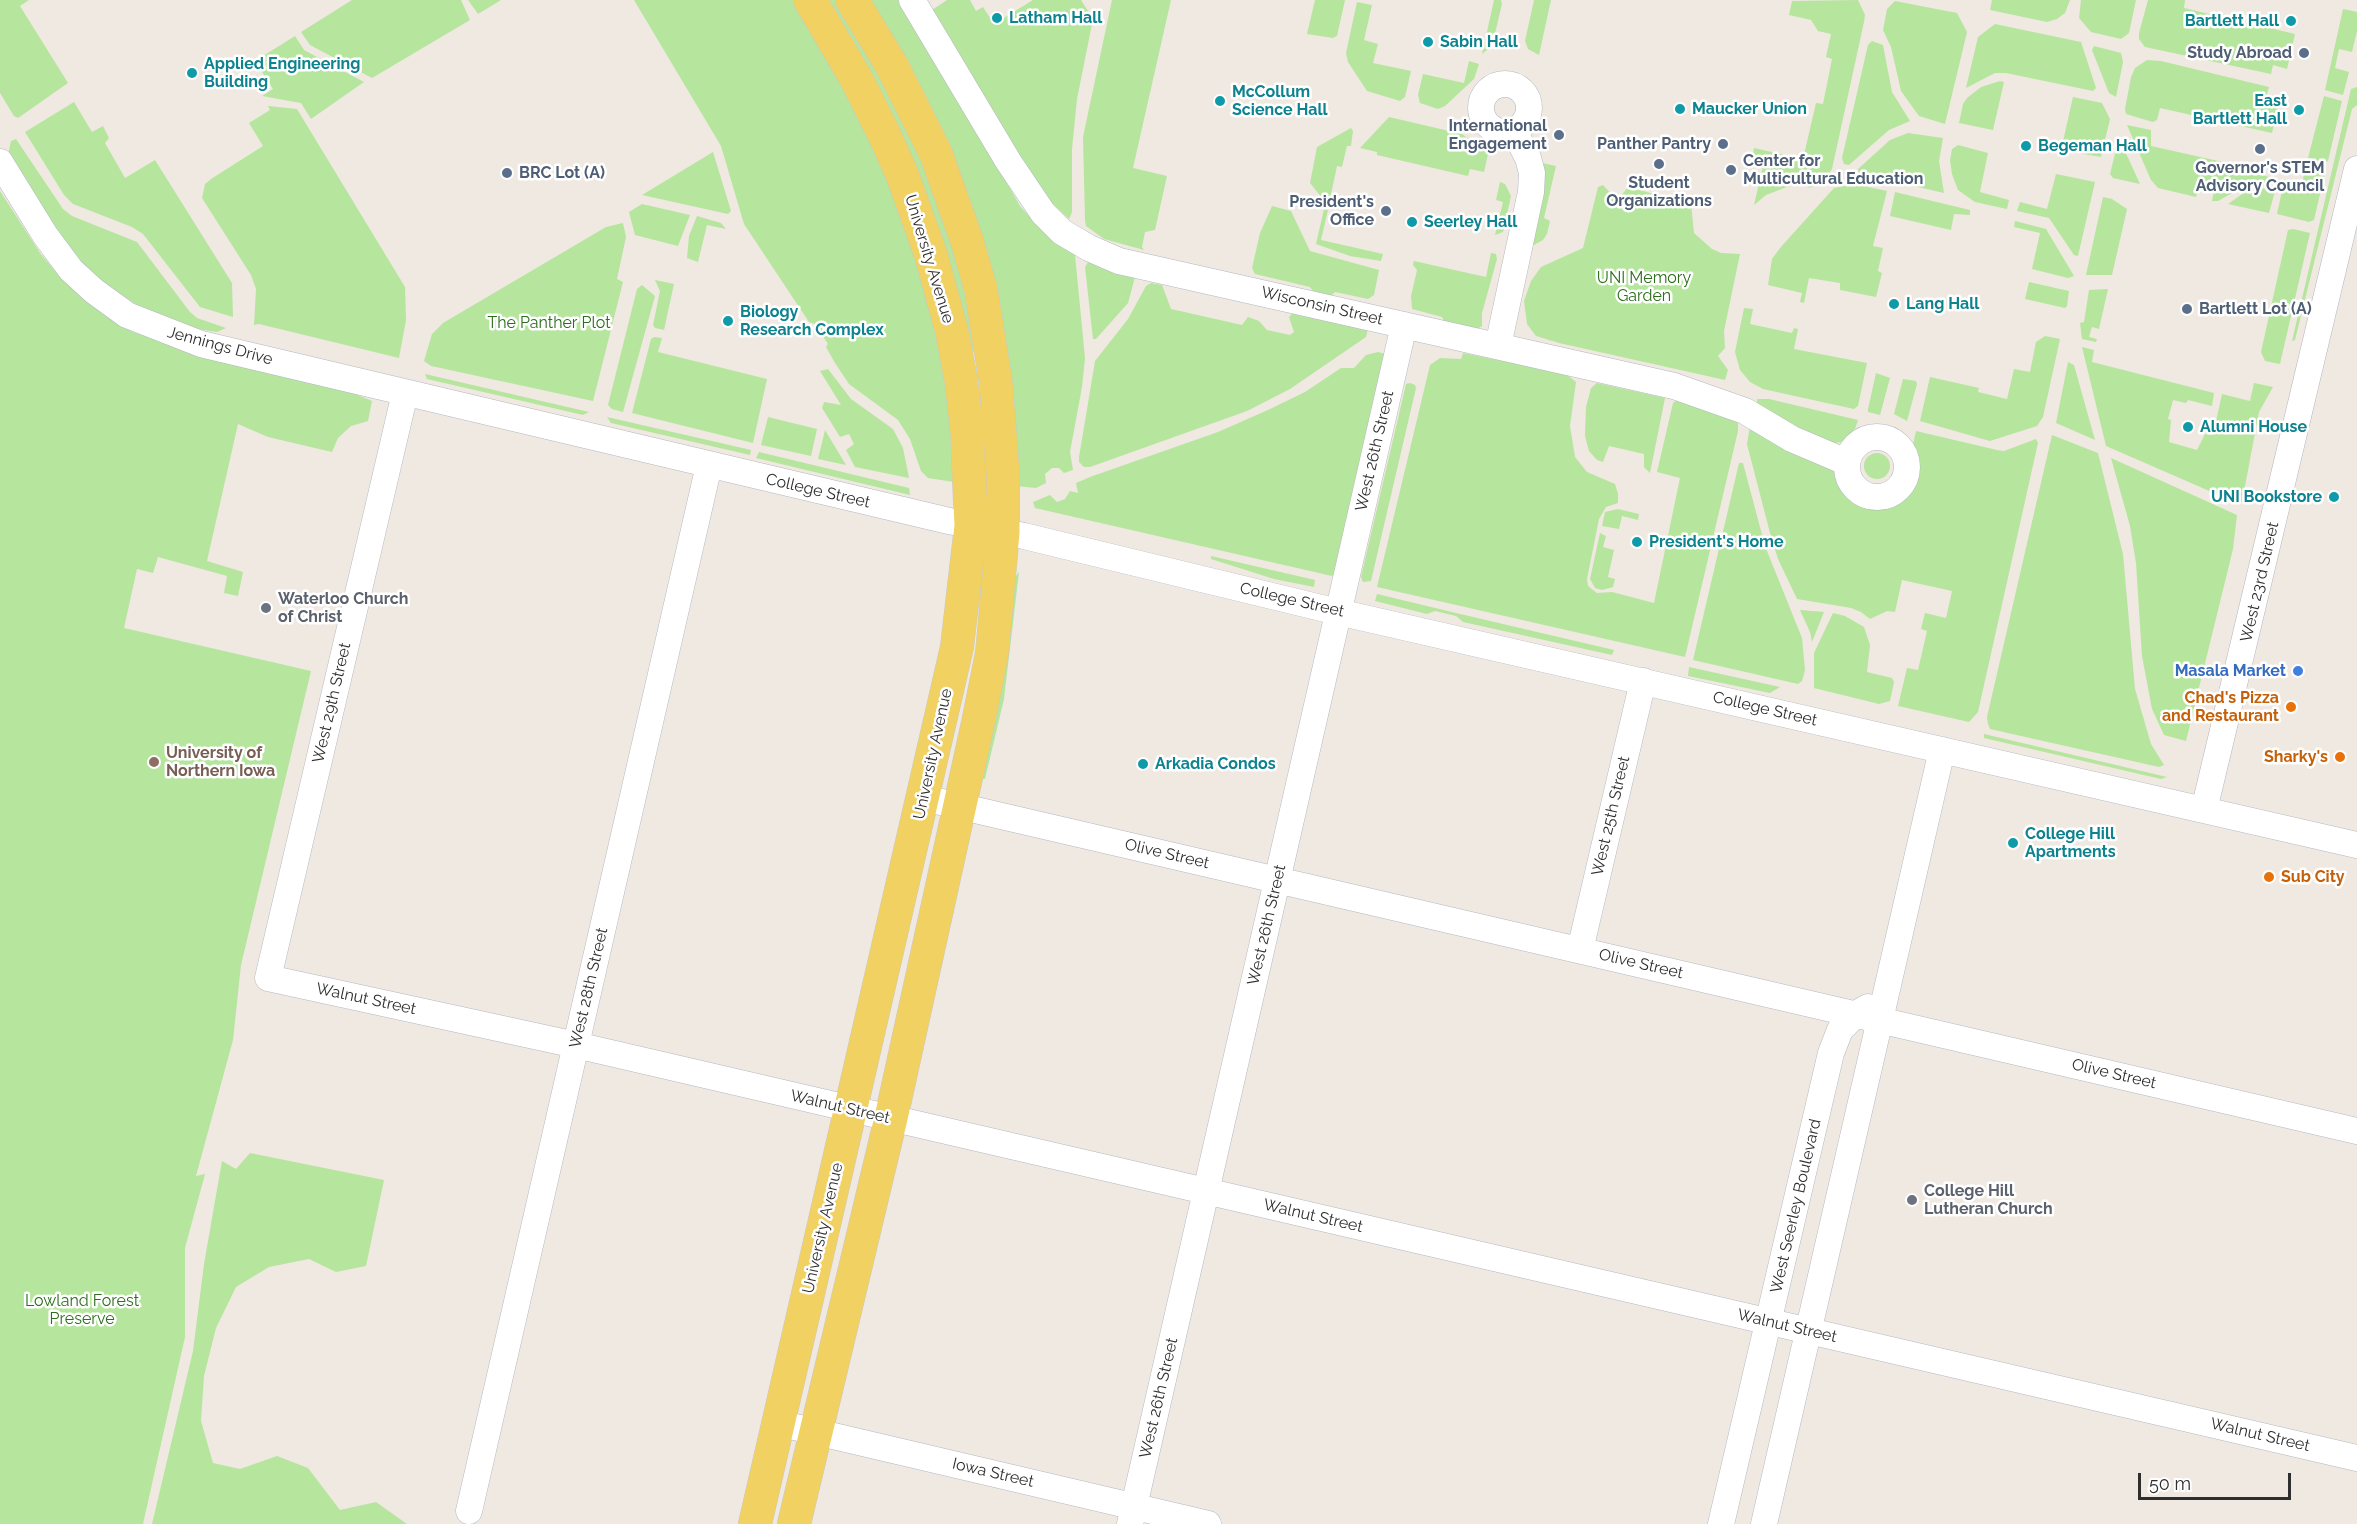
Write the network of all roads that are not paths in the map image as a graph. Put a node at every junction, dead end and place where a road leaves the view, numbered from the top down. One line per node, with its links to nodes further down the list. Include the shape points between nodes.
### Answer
1 (810, 0): 12 (main road, University Avenue, via 884,134 931,255 961,380)
2 (852, 0): 13 (main road, via 892,66 932,145 981,290 996,383 1004,473)
3 (912, 0): 7 (street, Wisconsin Street, via 1008,161 1043,213 1062,232 1119,261)
4 (1514, 131): 8 (street, via 1528,158 1531,192)
5 (0, 162): 9 (street, Jennings Drive, via 71,270 127,315 201,344)
6 (2357, 169): 19 (street, West 23rd Street, via 2211,785)
7 (1404, 325): 8 (street, Wisconsin Street); 14 (street, West 26th Street)
8 (1498, 346): 10 (street, Wisconsin Street, via 1674,386 1745,411 1792,439)
9 (405, 393): 11 (street, College Street); 23 (street, West 29th Street)
10 (1846, 462)
11 (709, 465): 12 (street, College Street); 25 (street, West 28th Street)
12 (971, 526): 13 (street, College Street); 17 (main road, University Avenue, via 957,647)
13 (1003, 532): 14 (street, College Street); 18 (main road, via 992,653)
14 (1338, 612): 15 (street, College Street); 21 (street, West 26th Street)
15 (1643, 681): 16 (street, College Street); 22 (street, West 25th Street)
16 (1942, 750): 19 (street, College Street); 24 (street, West Seerley Boulevard, via 1898,941)
17 (924, 798): 18 (street, Olive Street); 26 (main road, University Avenue)
18 (960, 806): 21 (street, Olive Street); 27 (main road)
19 (2216, 813): 20 (street)
20 (2357, 845)
21 (1277, 880): 22 (street, Olive Street); 29 (street, West 26th Street)
22 (1580, 950): 24 (street, Olive Street)
23 (268, 978): 25 (street, Walnut Street)
24 (1868, 1016): 28 (street, Olive Street); 30 (street, West Seerley Boulevard, via 1840,1030 1831,1053); 31 (street, West Seerley Boulevard)
25 (576, 1046): 26 (street, Walnut Street); 35 (street, West 28th Street)
26 (850, 1109): 27 (street, Walnut Street); 32 (main road, University Avenue)
27 (891, 1119): 29 (street, Walnut Street); 33 (main road)
28 (2357, 1131)
29 (1206, 1191): 30 (street, Walnut Street); 36 (street, West 26th Street)
30 (1770, 1323): 31 (street, Walnut Street); 40 (street, West Seerley Boulevard)
31 (1808, 1331): 34 (street, Walnut Street); 41 (street, West Seerley Boulevard)
32 (778, 1423): 33 (street, Iowa Street); 37 (main road, University Avenue)
33 (815, 1432): 36 (street, Iowa Street); 38 (main road)
34 (2357, 1458)
35 (469, 1511)
36 (1132, 1515): 39 (street, Iowa Street)
37 (755, 1524)
38 (794, 1524)
39 (1208, 1524)
40 (1721, 1524)
41 (1764, 1524)

